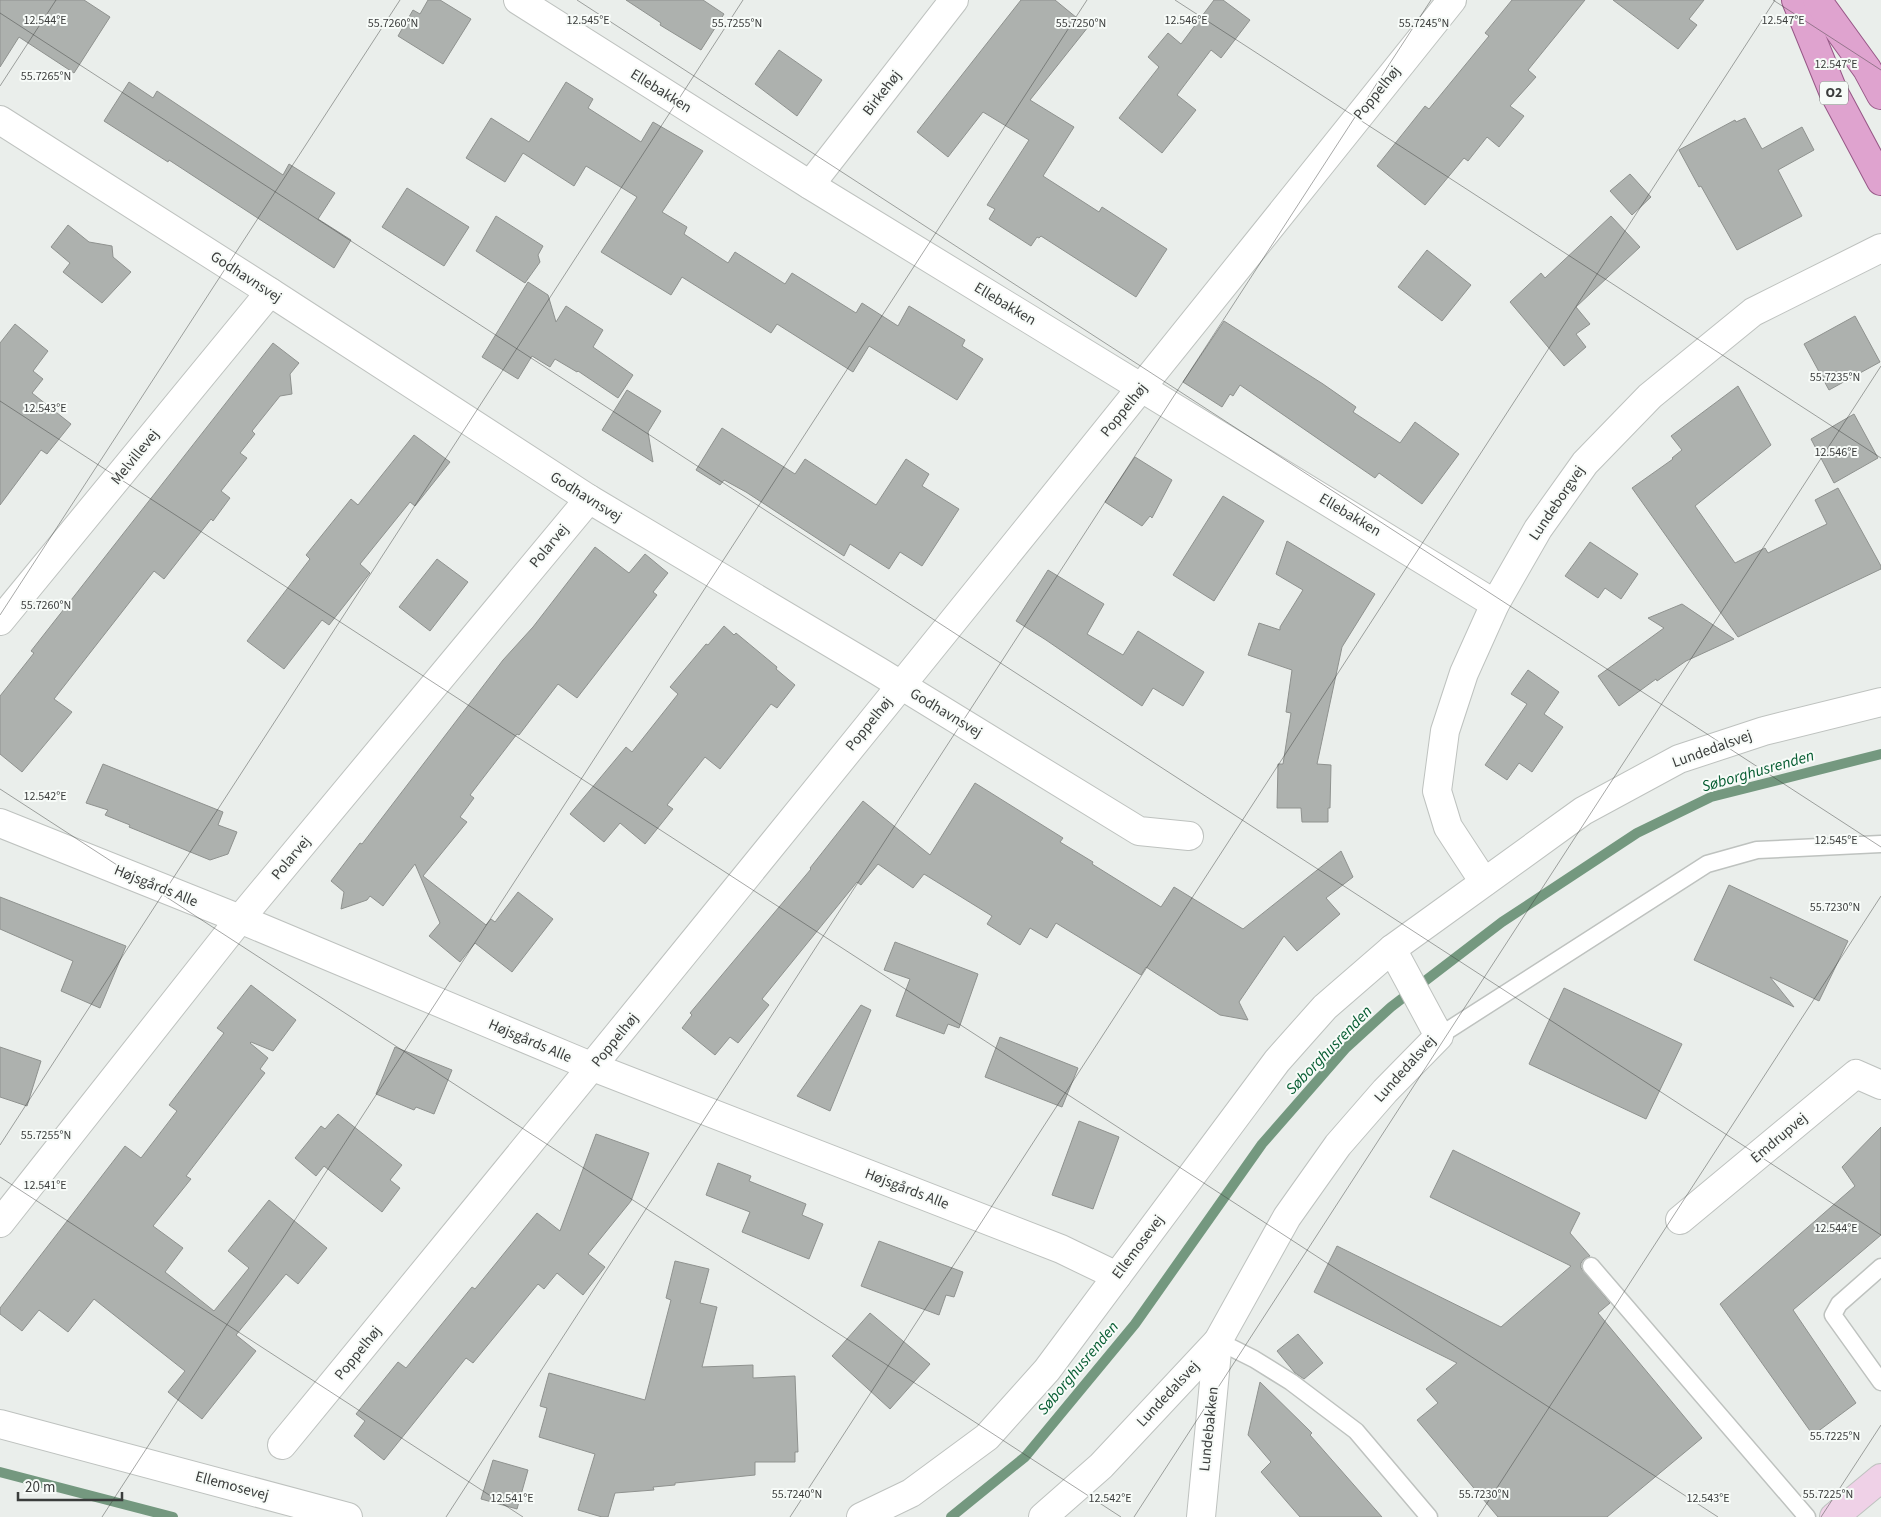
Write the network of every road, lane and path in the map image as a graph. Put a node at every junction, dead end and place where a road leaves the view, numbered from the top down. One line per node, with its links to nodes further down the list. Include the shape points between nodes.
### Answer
1 (518, 0): 9 (street, Ellebakken)
2 (954, 0): 9 (street, Birkehøj)
3 (1452, 0): 12 (street, Poppelhøj)
4 (1796, 0): 8 (main road, O2, via 1833,91)
5 (1817, 0): 6 (main road)
6 (1881, 95)
7 (0, 120): 11 (street, Godhavnsvej)
8 (1881, 182)
9 (810, 185): 12 (street, Ellebakken)
10 (1881, 248): 14 (street, Lundeborgvej, via 1754,312 1650,396 1584,463 1538,529)
11 (270, 292): 13 (street, Godhavnsvej); 15 (street, Melvillevej)
12 (1142, 388): 14 (street, Ellebakken); 16 (street, Poppelhøj)
13 (589, 499): 16 (street, Godhavnsvej); 22 (street, Polarvej)
14 (1495, 604): 21 (street, Lundeborgvej, via 1464,673 1445,731 1437,791 1448,827)
15 (0, 621)
16 (900, 685): 19 (street, Godhavnsvej, via 1139,831); 25 (street, Poppelhøj)
17 (1881, 702): 21 (street, Lundedalsvej, via 1764,731 1680,759 1583,811)
18 (0, 823): 22 (street, Højsgårds Alle)
19 (1190, 836)
20 (1881, 844): 24 (lane, via 1757,850 1707,864)
21 (1484, 882): 23 (street, Lundedalsvej)
22 (240, 920): 25 (street, Højsgårds Alle); 28 (street, Polarvej)
23 (1392, 949): 24 (street, Lundedalsvej); 31 (street, Ellemosevej, via 1325,1007 1277,1061)
24 (1439, 1036): 32 (street, Lundedalsvej, via 1338,1145 1287,1217)
25 (593, 1067): 31 (street, Højsgårds Alle, via 1061,1249); 35 (street, Poppelhøj)
26 (1881, 1085): 27 (street, Emdrupvej, via 1856,1074)
27 (1680, 1220)
28 (0, 1223)
29 (1591, 1266): 42 (lane)
30 (1881, 1267): 33 (lane, via 1839,1304 1833,1315)
31 (1117, 1276): 38 (street, Ellemosevej, via 1047,1370 987,1437 911,1493)
32 (1218, 1341): 39 (street, Lundedalsvej, via 1100,1466); 40 (street, Lundebakken); 41 (lane, via 1291,1382 1356,1431)
33 (1881, 1382)
34 (0, 1424): 37 (street, Ellemosevej)
35 (282, 1445)
36 (1881, 1478): 43 (street)
37 (348, 1517)
38 (861, 1517)
39 (1043, 1517)
40 (1200, 1517)
41 (1429, 1517)
42 (1807, 1517)
43 (1834, 1517)

